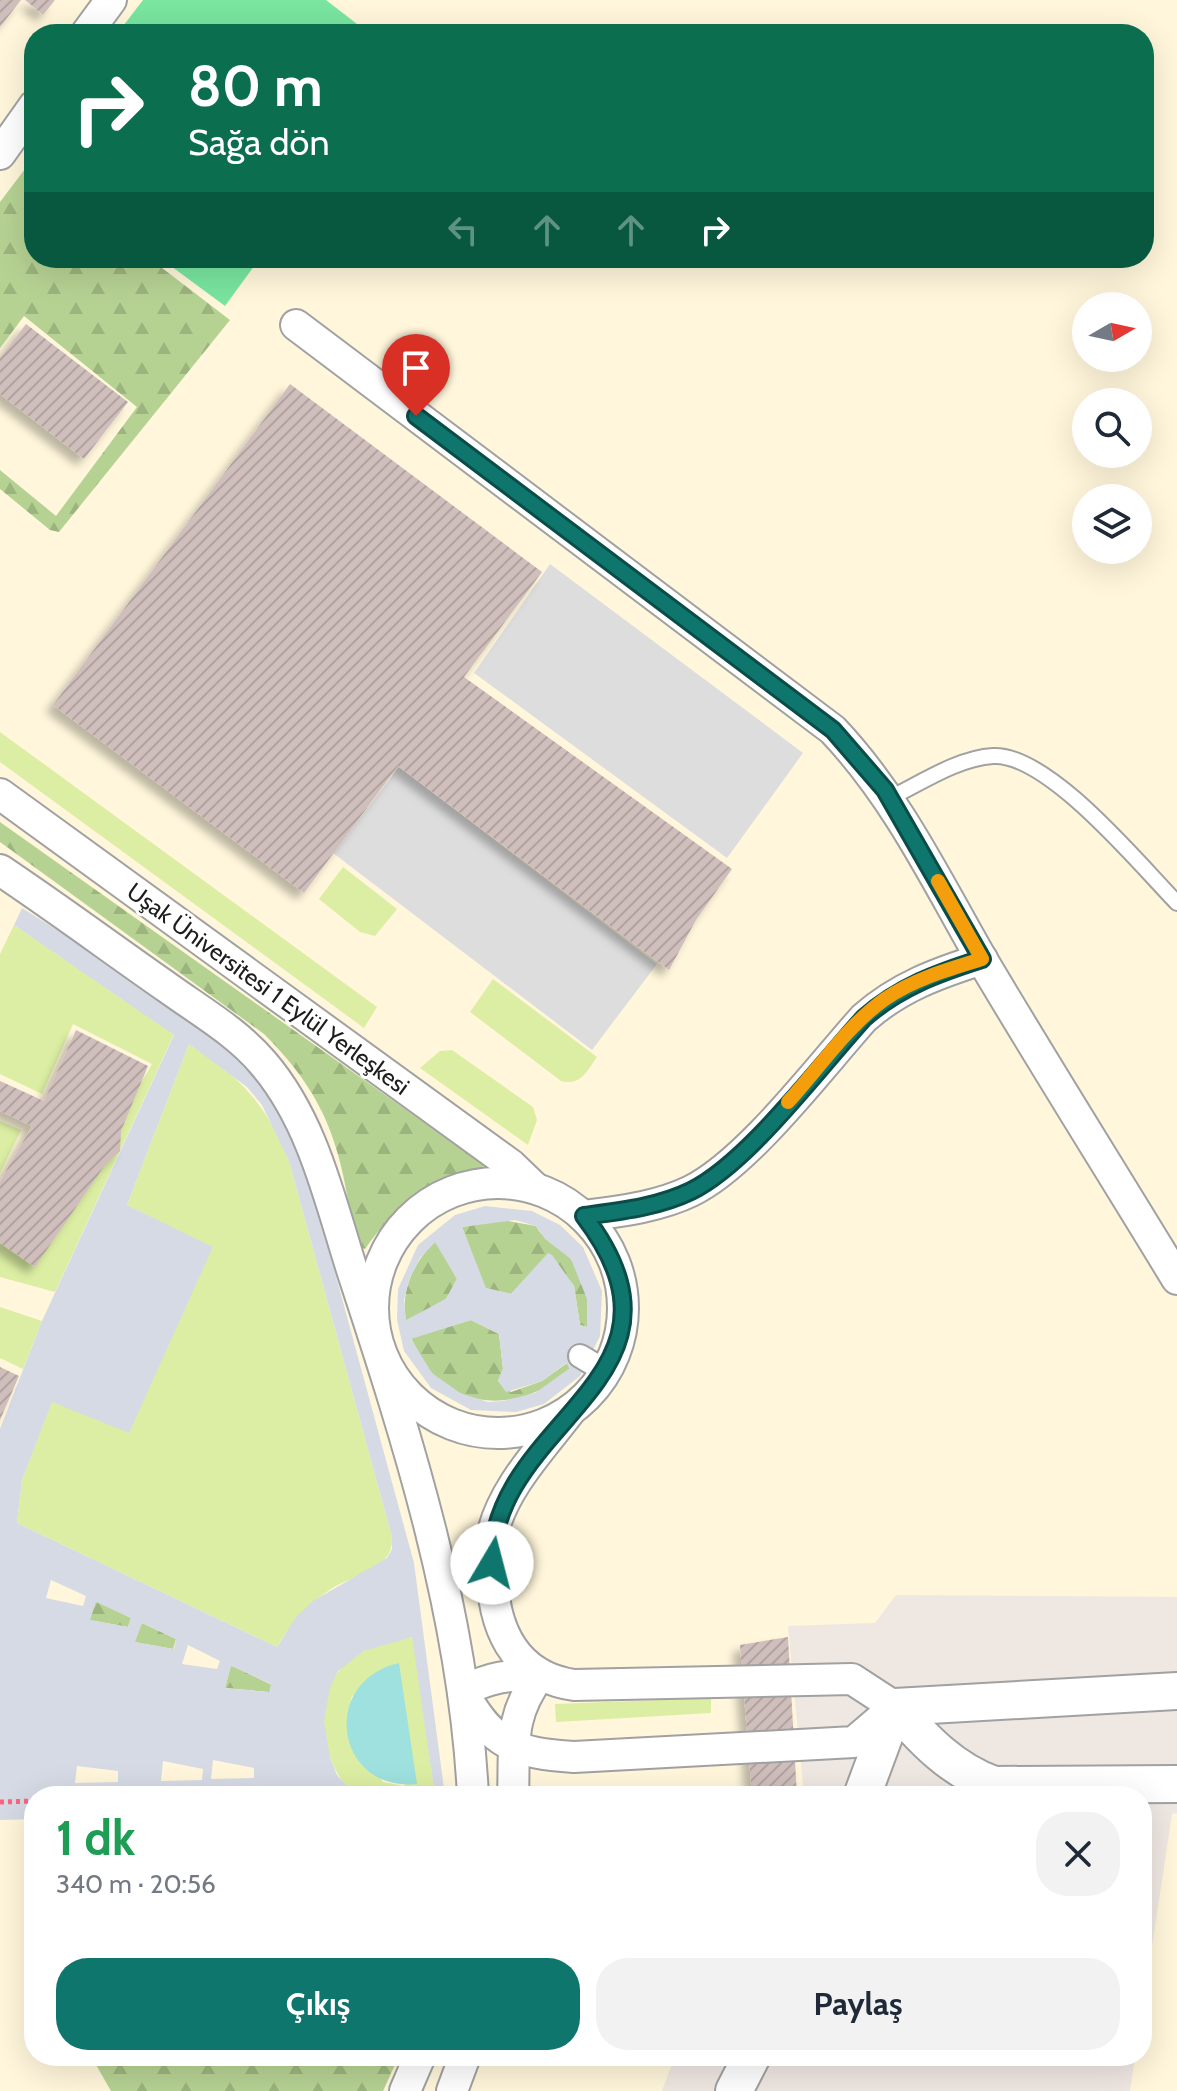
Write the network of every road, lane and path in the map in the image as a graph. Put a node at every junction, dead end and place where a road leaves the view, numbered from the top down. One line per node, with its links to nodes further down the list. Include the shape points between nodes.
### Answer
1 (111, 0): 2 (street)
2 (93, 24)
3 (24, 120): 4 (street)
4 (0, 154)
5 (296, 325): 7 (street, via 833,730)
6 (0, 794): 11 (street, Uşak Üniversitesi 1 Eylül Yerleşkesi, via 511,1165)
7 (890, 798): 9 (lane, via 956,766 994,756 1020,764 1060,783); 10 (street)
8 (0, 870): 14 (street, Uşak Üniversitesi 1 Eylül Yerleşkesi, via 262,1060 291,1100 315,1155)
9 (1177, 903)
10 (982, 959): 12 (street, via 885,999 741,1155 712,1179 653,1206); 13 (street)
11 (534, 1187): 12 (street, Uşak Üniversitesi 1 Eylül Yerleşkesi); 14 (street, Uşak Üniversitesi 1 Eylül Yerleşkesi, via 495,1181 457,1188 422,1206 395,1234 377,1268 371,1307)
12 (584, 1216): 15 (street, Uşak Üniversitesi 1 Eylül Yerleşkesi, via 608,1247 621,1282 623,1318 615,1354 592,1364 597,1386)
13 (1177, 1279)
14 (377, 1346): 15 (street, Uşak Üniversitesi 1 Eylül Yerleşkesi, via 395,1382 424,1411 460,1429 501,1434 538,1428); 18 (street, Uşak Üniversitesi 1 Eylül Yerleşkesi, via 442,1573)
15 (570, 1411): 16 (street, Uşak Üniversitesi 1 Eylül Yerleşkesi, via 525,1471 492,1537 492,1589 500,1632 516,1658)
16 (540, 1675): 18 (street, via 482,1680); 19 (street, Uşak Üniversitesi 1 Eylül Yerleşkesi, via 574,1685 852,1679); 20 (street, via 524,1697)
17 (1177, 1691): 19 (street)
18 (463, 1692): 20 (street, Uşak Üniversitesi 1 Eylül Yerleşkesi, via 480,1723); 22 (street, Uşak Üniversitesi 1 Eylül Yerleşkesi)
19 (895, 1707): 20 (street, Uşak Üniversitesi 1 Eylül Yerleşkesi, via 854,1742 574,1757); 21 (street, via 966,1775 994,1785); 24 (street)
20 (513, 1748): 23 (street)
21 (1177, 1784)
22 (472, 1786)
23 (513, 1786)
24 (866, 1786)
25 (24, 1801): 26 (path)
26 (0, 1802)
27 (416, 2066): 30 (street)
28 (461, 2066): 31 (street)
29 (747, 2066): 32 (street)
30 (405, 2091)
31 (452, 2091)
32 (734, 2091)

